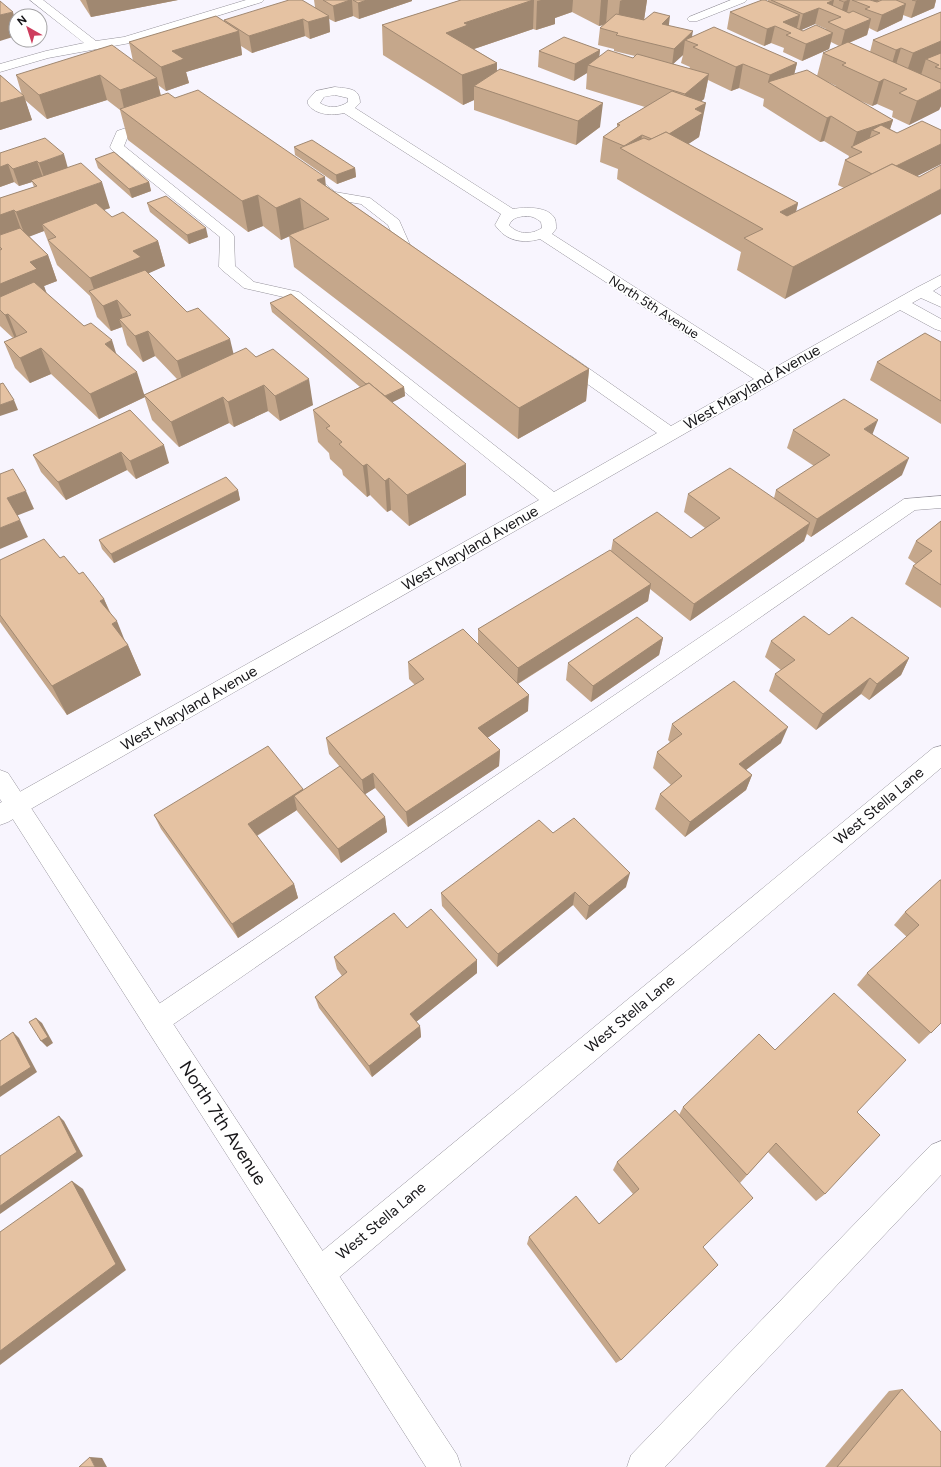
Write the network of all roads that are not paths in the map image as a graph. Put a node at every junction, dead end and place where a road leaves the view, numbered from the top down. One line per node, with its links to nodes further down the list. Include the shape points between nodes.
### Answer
1 (36, 0): 5 (street)
2 (258, 0): 5 (street, via 126,40)
3 (741, 0): 4 (street)
4 (693, 19)
5 (94, 45): 6 (street, via 46,54)
6 (0, 68)
7 (346, 108): 10 (street)
8 (171, 117): 21 (street, via 122,134 117,147 227,236 227,267 249,285 293,295)
9 (300, 172): 12 (street, via 331,194 365,201 394,223 404,247)
10 (512, 214): 11 (street, via 530,212 544,216 550,225); 11 (street, via 505,218 502,225 505,230 525,238)
11 (542, 234): 19 (street, North 5th Avenue)
12 (430, 265)
13 (941, 280): 14 (street, West Maryland Avenue)
14 (921, 291): 15 (street); 16 (street, West Maryland Avenue)
15 (941, 302)
16 (900, 303): 17 (street); 19 (street, West Maryland Avenue)
17 (941, 326)
18 (552, 351): 20 (street)
19 (766, 379): 20 (street, West Maryland Avenue)
20 (670, 434): 21 (street, West Maryland Avenue)
21 (552, 501): 25 (street, West Maryland Avenue)
22 (941, 502): 26 (street, via 910,504)
23 (941, 755): 28 (street, West Stella Lane)
24 (0, 780): 25 (street, North 7th Avenue)
25 (8, 811): 26 (street, North 7th Avenue)
26 (156, 1021): 28 (street, North 7th Avenue)
27 (941, 1155): 30 (street)
28 (320, 1273): 29 (street, North 7th Avenue)
29 (445, 1467)
30 (643, 1467)

